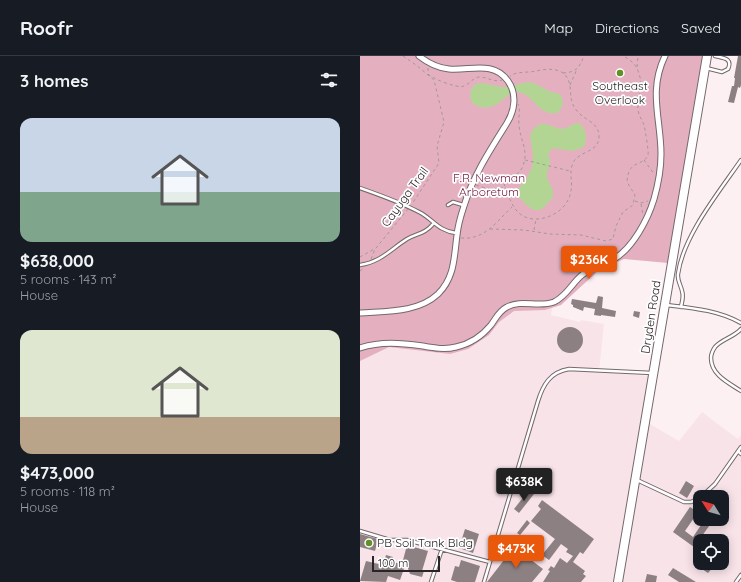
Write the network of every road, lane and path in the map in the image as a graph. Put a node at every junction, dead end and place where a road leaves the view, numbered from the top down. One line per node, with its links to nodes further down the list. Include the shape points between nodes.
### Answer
1 (403, 56): 34 (path, Cayuga Trail, via 434,80 444,122 437,146 439,163)
2 (419, 56): 12 (street)
3 (584, 56): 15 (path)
4 (628, 56): 10 (path)
5 (638, 56): 14 (path)
6 (664, 56): 24 (street, via 655,94 661,154)
7 (707, 56): 13 (main road, Dryden Road)
8 (715, 56): 11 (lane)
9 (730, 56): 11 (lane)
10 (624, 57): 14 (path)
11 (727, 58): 13 (lane, via 730,65 725,72)
12 (429, 63): 17 (street, via 449,69 487,68 497,71); 17 (path, via 430,76 458,87 465,86 477,77 498,82)
13 (705, 67): 43 (main road, Dryden Road)
14 (637, 68): 21 (path, via 641,83 638,110 644,125 649,152)
15 (577, 69): 16 (path); 18 (path)
16 (563, 73): 17 (path, via 548,69 512,74); 18 (path)
17 (507, 81): 19 (street)
18 (570, 85): 23 (path, via 573,105 578,113 598,128 599,134 596,147 574,161)
19 (514, 98): 20 (path, via 520,109 520,133 526,151); 25 (street, via 513,111)
20 (524, 160): 23 (path); 26 (path, via 515,176 505,182)
21 (644, 160): 24 (path); 28 (path, via 630,168 627,176 628,186 635,193)
22 (741, 160): 44 (lane, via 701,219 684,250 678,275 683,294)
23 (570, 171): 36 (path, via 571,192 565,205 553,215)
24 (659, 177): 29 (street)
25 (472, 184): 26 (path, via 489,189); 32 (street)
26 (505, 187): 33 (path)
27 (360, 188): 34 (lane)
28 (634, 200): 30 (path); 39 (path, via 632,207 623,212 613,239 609,241 580,235)
29 (652, 202): 30 (path); 35 (street)
30 (640, 204): 35 (path)
31 (448, 205): 32 (lane, via 453,202)
32 (464, 205): 40 (street)
33 (512, 207): 36 (path, via 525,217); 38 (path)
34 (409, 208): 37 (lane); 41 (path, Cayuga Trail, via 376,248)
35 (646, 218): 48 (street, via 622,254 588,270 564,296 546,304 517,303 505,308 482,334 467,344 455,348 440,348 383,343)
36 (536, 219): 39 (path)
37 (434, 223): 40 (lane); 42 (lane, via 425,232 408,238 379,259)
38 (490, 230): 39 (path); 40 (path, via 468,238)
39 (534, 231)
40 (457, 236): 45 (street, via 451,274 435,297 415,307)
41 (360, 257)
42 (360, 265)
43 (666, 304): 44 (lane); 49 (main road, Dryden Road)
44 (681, 306): 46 (lane, via 722,314)
45 (360, 313)
46 (741, 323)
47 (741, 329): 50 (lane, via 716,347 711,363 721,377)
48 (360, 348)
49 (654, 373): 54 (main road, Dryden Road); 59 (lane, via 569,370 557,372 549,378 538,401)
50 (741, 391)
51 (741, 447): 52 (lane)
52 (738, 451): 53 (lane); 55 (lane)
53 (741, 454)
54 (636, 479): 56 (lane, via 684,502); 63 (main road, Dryden Road)
55 (709, 490)
56 (693, 501)
57 (360, 531): 58 (lane, via 390,540 407,540)
58 (442, 549): 59 (lane); 61 (lane)
59 (490, 562): 62 (lane)
60 (741, 575): 64 (lane)
61 (431, 582)
62 (484, 582)
63 (618, 582)
64 (736, 582)

